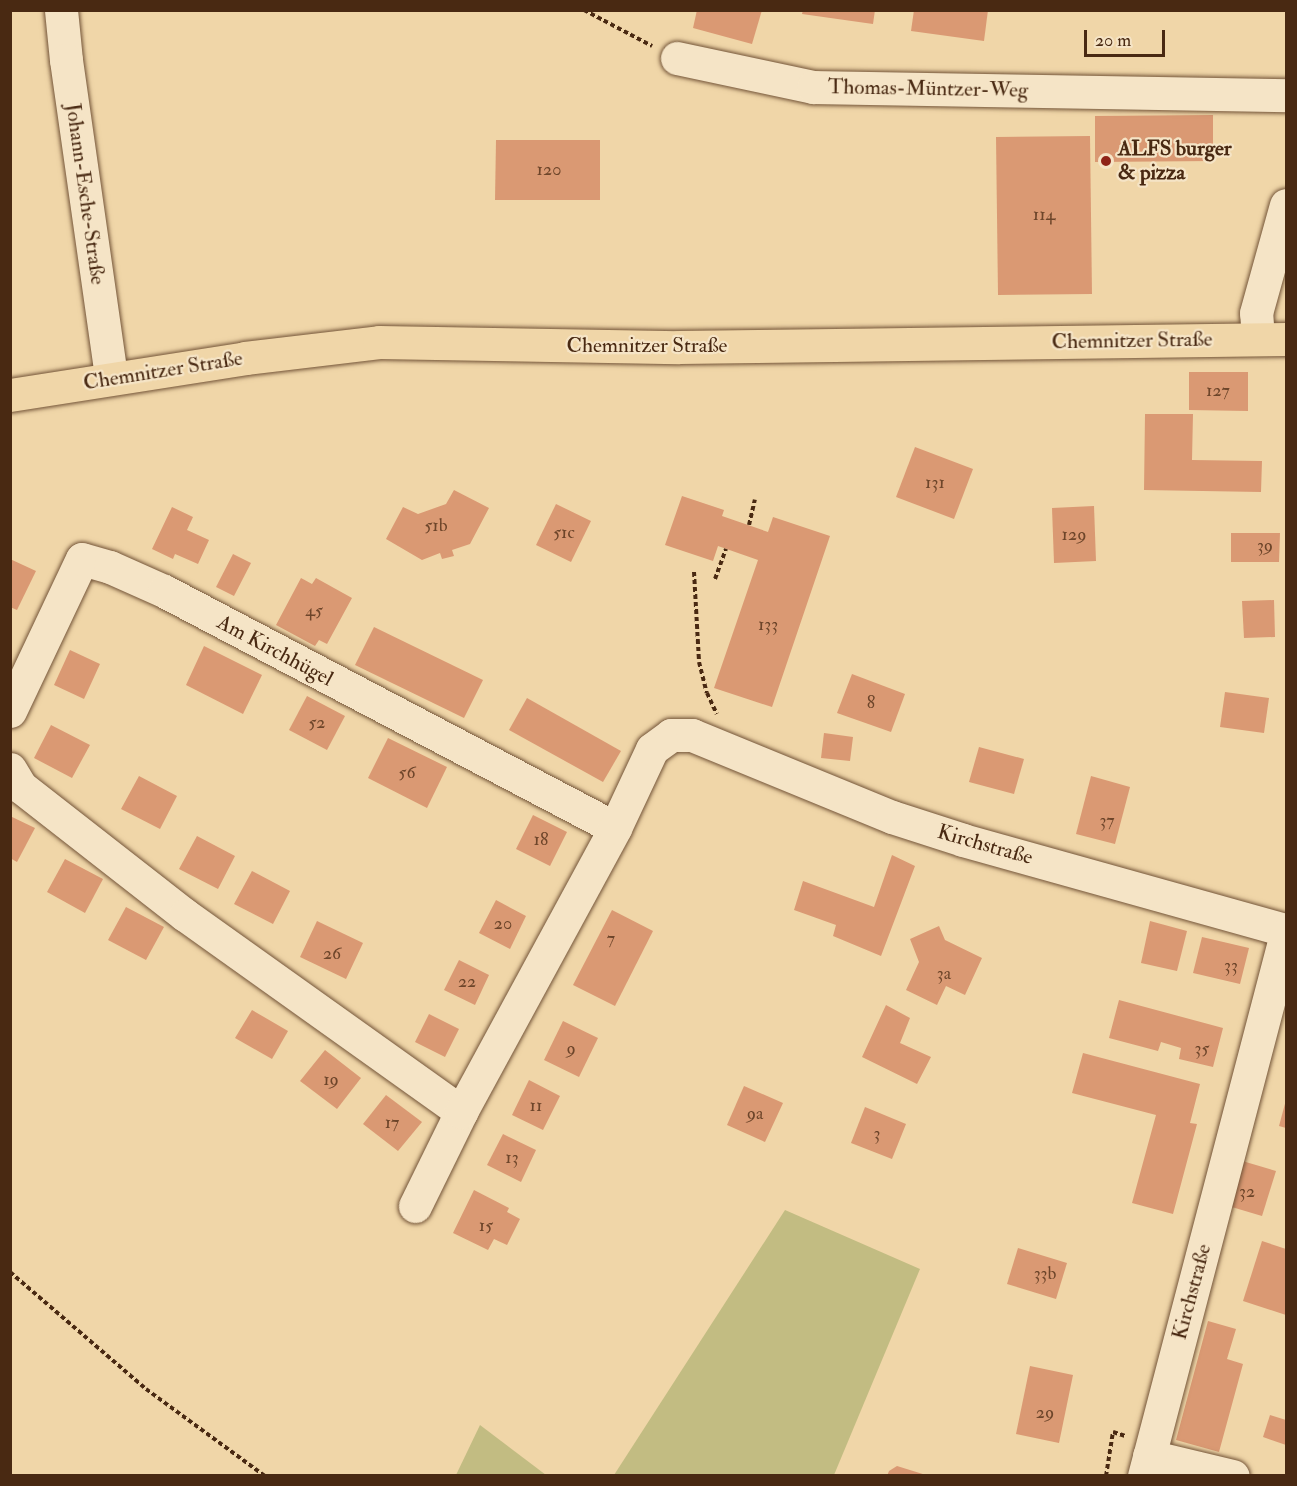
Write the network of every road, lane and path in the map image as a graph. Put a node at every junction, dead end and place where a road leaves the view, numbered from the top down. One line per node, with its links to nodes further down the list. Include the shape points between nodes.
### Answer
1 (61, 10): 7 (street, Johann-Esche-Straße)
2 (584, 10): 3 (path)
3 (677, 58): 4 (street, Thomas-Müntzer-Weg, via 813,87)
4 (1287, 95)
5 (1287, 205): 6 (street, via 1256,314)
6 (1279, 342): 7 (main road, Chemnitzer Straße, via 679,347 379,342)
7 (111, 378): 8 (main road, Chemnitzer Straße)
8 (10, 395)
9 (755, 500): 10 (path)
10 (749, 525)
11 (726, 549): 13 (path)
12 (694, 572): 15 (path, via 699,662 719,718)
13 (715, 579)
14 (10, 711): 17 (street, Am Kirchhügel, via 82,559 164,591)
15 (702, 739): 17 (street, via 670,735 652,749); 18 (street, Kirchstraße, via 892,817)
16 (10, 769): 19 (street, via 21,787 185,915)
17 (615, 828): 19 (street)
18 (1287, 932): 23 (street, Kirchstraße)
19 (461, 1112): 20 (street)
20 (415, 1206)
21 (10, 1272): 24 (path, via 146,1389)
22 (1113, 1432): 25 (path)
23 (1146, 1466): 26 (street)
24 (265, 1476)
25 (1106, 1476)
26 (1233, 1476)

